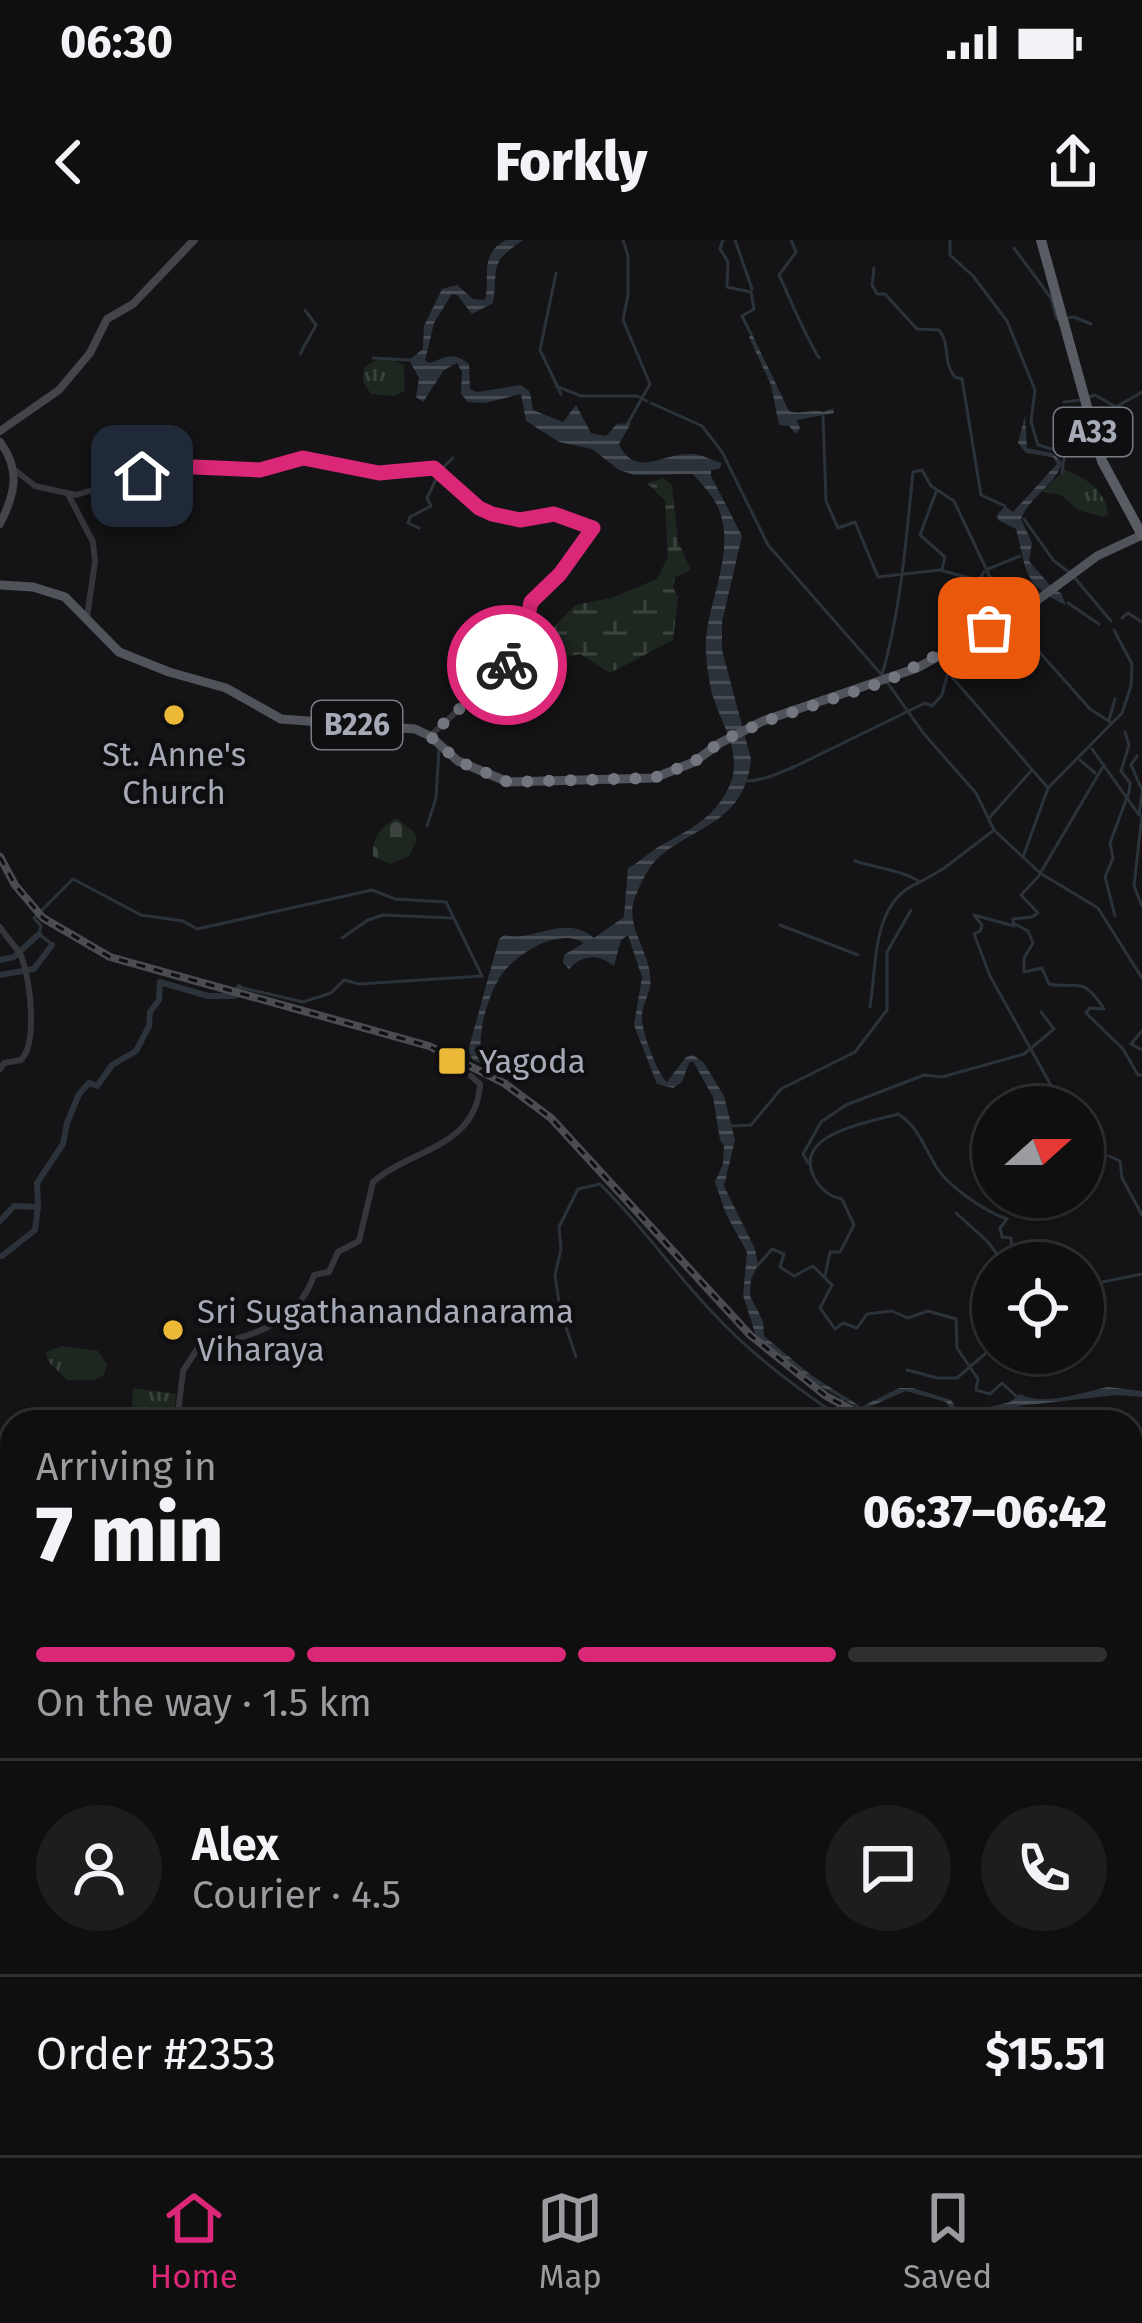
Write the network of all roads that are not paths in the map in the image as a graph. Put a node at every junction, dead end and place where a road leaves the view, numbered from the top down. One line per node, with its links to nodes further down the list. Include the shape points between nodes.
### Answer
1 (194, 240): 3 (main road, via 133,304 107,319 59,390)
2 (1041, 240): 8 (highway, A33, via 1102,461)
3 (0, 431)
4 (0, 442): 5 (main road)
5 (16, 471): 6 (street, via 35,486); 7 (main road)
6 (68, 494): 10 (street, via 93,542); 11 (street, via 173,466 260,470 303,458 379,473 441,470 492,514 554,514 593,528 531,602 518,656)
7 (0, 524)
8 (1142, 535): 11 (main road, B226, via 938,657 744,731 654,778 508,782 458,761)
9 (0, 585): 10 (main road, B226, via 65,597)
10 (88, 617): 11 (main road, B226, via 119,652 226,688 284,719)
11 (430, 736)
12 (0, 928): 13 (street, via 20,952 32,1002 29,1049)
13 (0, 1069)
14 (471, 1076): 15 (street, via 480,1092 461,1131 373,1182 359,1241 338,1252 332,1270 314,1275 309,1292 273,1327 198,1348 183,1371)
15 (178, 1410)

